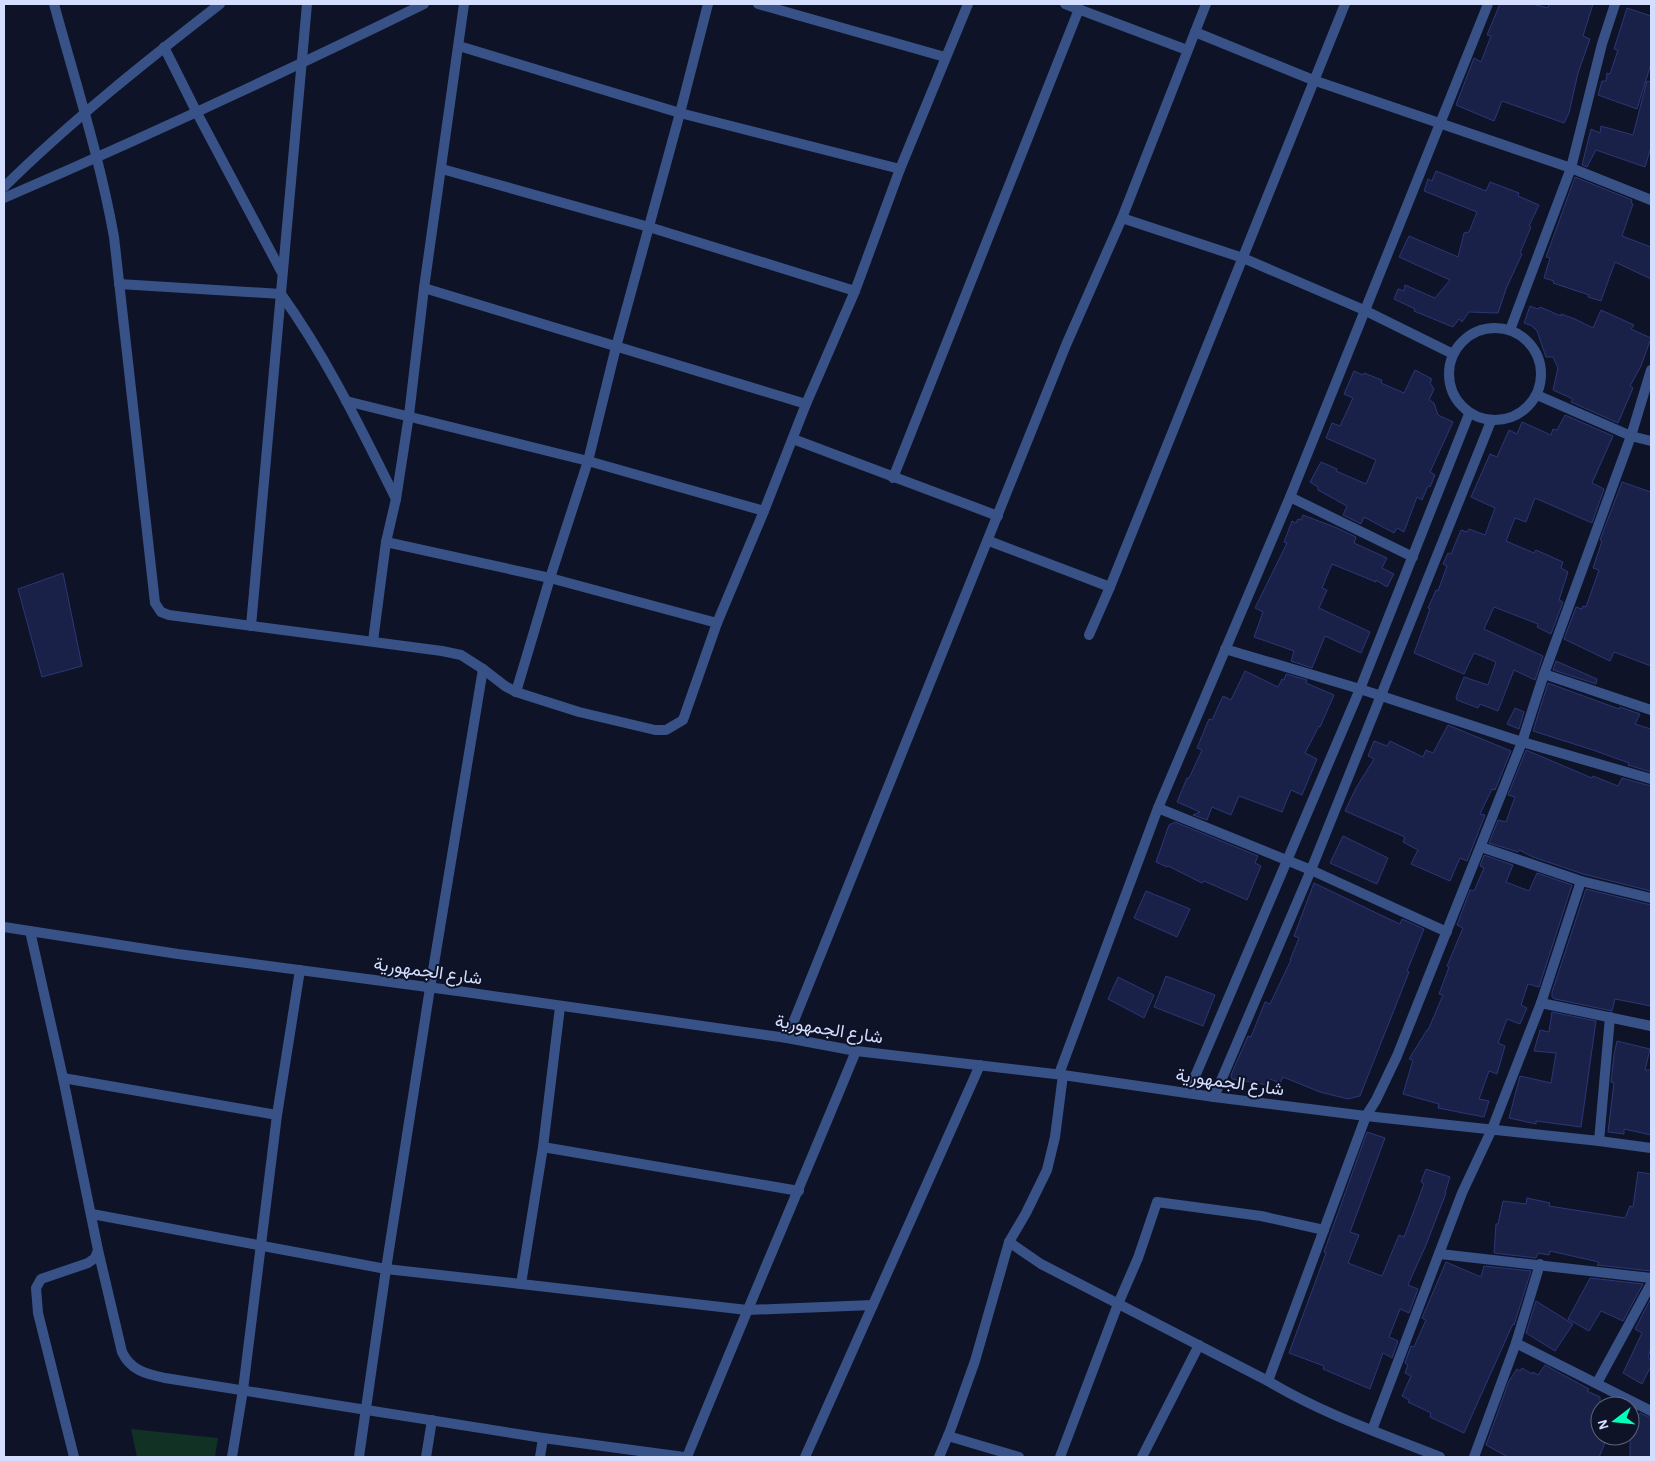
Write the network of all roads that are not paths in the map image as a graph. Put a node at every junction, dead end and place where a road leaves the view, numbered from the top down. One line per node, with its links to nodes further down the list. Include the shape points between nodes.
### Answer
1 (54, 4): 24 (street)
2 (220, 4): 17 (street)
3 (307, 4): 20 (street)
4 (424, 4): 20 (street)
5 (464, 4): 16 (street)
6 (708, 4): 23 (street)
7 (758, 4): 19 (street)
8 (968, 4): 19 (street)
9 (1065, 4): 14 (street)
10 (1206, 4): 15 (street)
11 (1345, 4): 21 (street)
12 (1488, 4): 25 (street)
13 (1615, 4): 27 (street)
14 (1079, 9): 18 (street); 56 (street)
15 (1195, 32): 18 (street); 21 (street)
16 (459, 46): 23 (street); 28 (street)
17 (164, 47): 22 (street); 24 (street)
18 (1187, 50): 33 (street)
19 (945, 57): 29 (street)
20 (302, 64): 22 (street); 36 (street)
21 (1313, 80): 25 (street); 35 (street)
22 (197, 112): 26 (street); 36 (street)
23 (680, 113): 29 (street); 34 (street)
24 (84, 114): 26 (street); 30 (street)
25 (1439, 124): 27 (street); 41 (street)
26 (97, 158): 31 (street); 37 (street, via 108,203)
27 (1571, 168): 32 (street); 42 (street)
28 (442, 169): 34 (street); 38 (street)
29 (900, 169): 39 (street)
30 (4, 187)
31 (4, 198)
32 (1651, 200)
33 (1122, 218): 35 (street); 60 (street, via 1066,346)
34 (649, 227): 39 (street); 43 (street)
35 (1243, 258): 41 (street); 65 (street)
36 (282, 272): 40 (street)
37 (120, 284): 40 (street); 67 (street, via 155,603 160,612 168,615)
38 (424, 288): 43 (street); 50 (street)
39 (855, 291): 48 (street)
40 (281, 294): 47 (street); 67 (street)
41 (1364, 310): 44 (street); 57 (street)
42 (1510, 330): 44 (street, via 1480,330 1464,339); 46 (street, via 1530,344 1539,360 1541,378)
43 (616, 347): 48 (street); 55 (street)
44 (1453, 354): 49 (street, via 1448,371 1450,389 1459,405)
45 (1651, 370): 52 (street)
46 (1536, 395): 51 (street, via 1526,410 1510,419); 52 (street)
47 (346, 401): 50 (street); 58 (street)
48 (806, 404): 53 (street)
49 (1469, 414): 51 (street); 63 (street)
50 (409, 415): 55 (street); 58 (street)
51 (1491, 421): 75 (street)
52 (1631, 436): 54 (street); 72 (street)
53 (793, 439): 56 (street); 59 (street)
54 (1651, 441)
55 (588, 461): 59 (street); 64 (street)
56 (893, 478): 60 (street)
57 (1290, 497): 63 (street); 70 (street)
58 (396, 499): 62 (street)
59 (764, 511): 66 (street)
60 (998, 516): 61 (street)
61 (989, 541): 65 (street); 94 (street)
62 (386, 542): 64 (street); 69 (street)
63 (1413, 557): 73 (street)
64 (550, 578): 66 (street); 74 (street)
65 (1110, 587): 68 (street)
66 (717, 622): 74 (street, via 683,720 672,728 645,728)
67 (252, 626): 69 (street)
68 (1089, 635)
69 (373, 641): 71 (street, via 461,655)
70 (1225, 649): 73 (street); 79 (street)
71 (483, 669): 74 (street); 89 (street)
72 (1544, 674): 76 (street); 77 (street)
73 (1360, 689): 75 (street); 81 (street)
74 (516, 692)
75 (1380, 696): 77 (street); 82 (street)
76 (1651, 710)
77 (1522, 742): 78 (street); 80 (street)
78 (1651, 779)
79 (1158, 808): 81 (street); 97 (street)
80 (1481, 847): 83 (street); 87 (street)
81 (1288, 861): 82 (street); 99 (street)
82 (1311, 870): 87 (street); 100 (street)
83 (1581, 881): 84 (street); 90 (street)
84 (1651, 898)
85 (4, 927): 86 (street, شارع الجمهورية)
86 (30, 931): 88 (street, شارع الجمهورية); 98 (street)
87 (1447, 932): 102 (street, via 1390,1072)
88 (300, 970): 89 (street, شارع الجمهورية); 101 (street)
89 (430, 988): 91 (street, شارع الجمهورية); 115 (street)
90 (1541, 1003): 92 (street); 103 (street)
91 (560, 1007): 94 (street, شارع الجمهورية); 105 (street)
92 (1610, 1017): 93 (street); 104 (street)
93 (1651, 1026)
94 (787, 1038): 95 (street, شارع الجمهورية)
95 (856, 1051): 96 (street, شارع الجمهورية); 107 (street)
96 (980, 1065): 97 (street, شارع الجمهورية); 119 (street)
97 (1061, 1074): 99 (street, شارع الجمهورية); 110 (street, via 1055,1137 1047,1170)
98 (63, 1078): 101 (street); 108 (street)
99 (1188, 1093): 100 (street, شارع الجمهورية)
100 (1214, 1096): 102 (street, شارع الجمهورية)
101 (277, 1115): 111 (street)
102 (1366, 1116): 103 (street, شارع الجمهورية); 109 (street)
103 (1492, 1129): 104 (street, شارع الجمهورية); 113 (street, via 1462,1193)
104 (1599, 1141): 106 (street, شارع الجمهورية)
105 (543, 1147): 107 (street); 117 (street)
106 (1651, 1148)
107 (799, 1191): 121 (street)
108 (92, 1214): 111 (street); 112 (street)
109 (1324, 1230): 120 (street, via 1261,1216 1157,1202); 124 (street)
110 (1009, 1242): 120 (street, via 1041,1264); 131 (street, via 975,1360)
111 (261, 1245): 115 (street); 126 (street)
112 (98, 1250): 126 (street, via 126,1361 142,1373); 133 (street, via 88,1263 41,1279 36,1288 38,1313)
113 (1440, 1254): 114 (street); 130 (street)
114 (1540, 1264): 116 (street); 122 (street)
115 (386, 1269): 117 (street); 127 (street)
116 (1651, 1278)
117 (521, 1284): 121 (street)
118 (1651, 1284): 125 (street)
119 (873, 1304): 121 (street); 139 (street)
120 (1118, 1304): 123 (street); 142 (street)
121 (747, 1310): 138 (street)
122 (1516, 1343): 125 (street); 145 (street)
123 (1198, 1345): 124 (street); 143 (street)
124 (1268, 1381): 130 (street)
125 (1597, 1383): 128 (street)
126 (243, 1390): 127 (street); 134 (street)
127 (366, 1410): 129 (street); 135 (street)
128 (1651, 1411)
129 (432, 1420): 132 (street); 136 (street)
130 (1372, 1430): 144 (street)
131 (948, 1436): 140 (street); 141 (street)
132 (544, 1438): 137 (street); 138 (street)
133 (74, 1457)
134 (232, 1457)
135 (359, 1457)
136 (426, 1457)
137 (540, 1457)
138 (686, 1457)
139 (805, 1457)
140 (939, 1457)
141 (1019, 1457)
142 (1060, 1457)
143 (1142, 1457)
144 (1440, 1457)
145 (1474, 1457)

